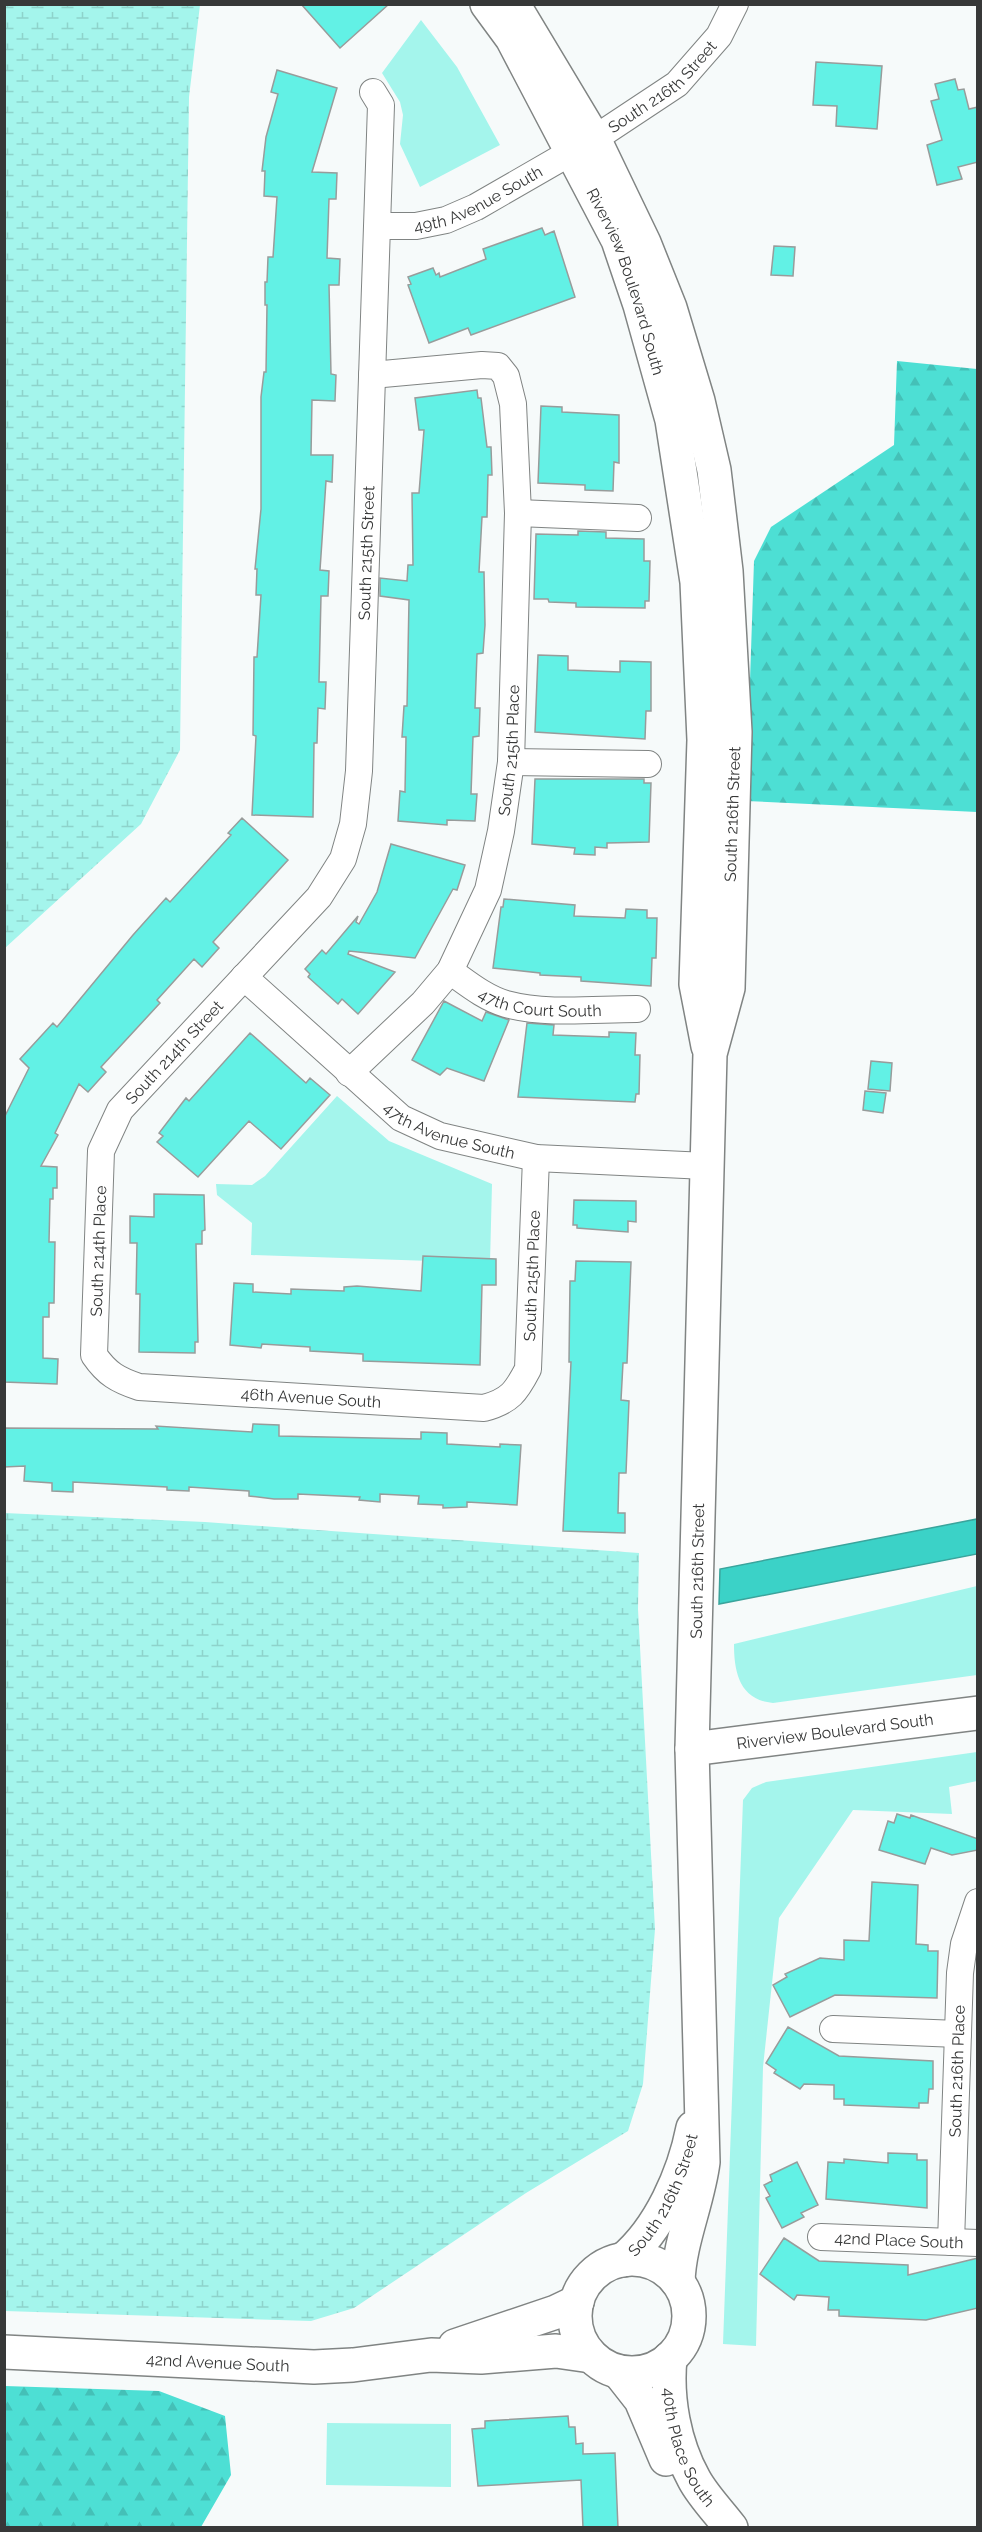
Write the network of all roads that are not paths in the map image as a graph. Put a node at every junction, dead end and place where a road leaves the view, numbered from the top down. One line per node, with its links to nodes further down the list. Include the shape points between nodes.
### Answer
1 (487, 4): 5 (street, Riverview Boulevard South)
2 (513, 4): 5 (street, Riverview Boulevard South)
3 (735, 4): 5 (street, South 216th Street, via 719,36 677,84)
4 (373, 92): 6 (street, South 215th Street, via 381,105)
5 (583, 146): 6 (street, 49th Avenue South, via 446,220 416,226); 10 (street, Riverview Boulevard South, via 640,305)
6 (378, 226): 7 (street, South 215th Street)
7 (372, 375): 8 (street, South 215th Place, via 482,364 498,366 506,376 513,404); 14 (street, South 215th Street, via 359,771 353,824 343,859 319,897)
8 (518, 513): 9 (street); 11 (street, South 215th Place)
9 (638, 518)
10 (711, 576): 19 (street, South 216th Street, via 696,984 710,1054)
11 (511, 762): 12 (street); 13 (street, South 215th Place, via 488,890)
12 (648, 764)
13 (450, 971): 15 (street, 47th Court South, via 505,1003 543,1009); 16 (street, South 215th Place, via 423,1003)
14 (244, 977): 16 (street, 47th Avenue South); 17 (street, South 214th Street, via 120,1110)
15 (637, 1009)
16 (350, 1073): 18 (street, 47th Avenue South, via 401,1118 420,1127 440,1136)
17 (109, 1130): 20 (street, South 214th Place, via 101,1152 94,1355)
18 (536, 1158): 19 (street, 47th Avenue South); 21 (street, South 215th Place, via 528,1369)
19 (706, 1166): 23 (street, South 216th Street)
20 (104, 1370): 21 (street, 46th Avenue South, via 117,1380 139,1387 484,1408)
21 (516, 1392)
22 (978, 1713): 23 (street, Riverview Boulevard South)
23 (692, 1749): 27 (street, South 216th Street)
24 (978, 1902): 26 (street, South 216th Place, via 964,1944)
25 (833, 2029): 26 (street)
26 (958, 2034): 29 (street, South 216th Place)
27 (701, 2088): 31 (street, South 216th Street, via 692,2134 666,2201 637,2248); 32 (street, South 216th Street, via 704,2162 678,2266)
28 (821, 2237): 29 (street, 42nd Place South)
29 (951, 2242): 30 (street, 42nd Place South)
30 (978, 2243)
31 (623, 2260): 32 (street, via 654,2263); 33 (street, via 594,2274)
32 (678, 2282): 36 (street, via 687,2303 688,2326 679,2349)
33 (577, 2302): 35 (street, 42nd Avenue South); 37 (street, via 577,2329 583,2345)
34 (4, 2352): 35 (street, 42nd Avenue South, via 314,2367)
35 (431, 2355): 37 (street, 42nd Avenue South, via 481,2357 556,2351)
36 (670, 2358): 37 (street, via 644,2372); 39 (street, 40th Place South, via 668,2393 685,2461)
37 (605, 2364): 38 (street, 40th Place South, via 641,2400 670,2470 690,2509)
38 (706, 2528)
39 (730, 2528)

